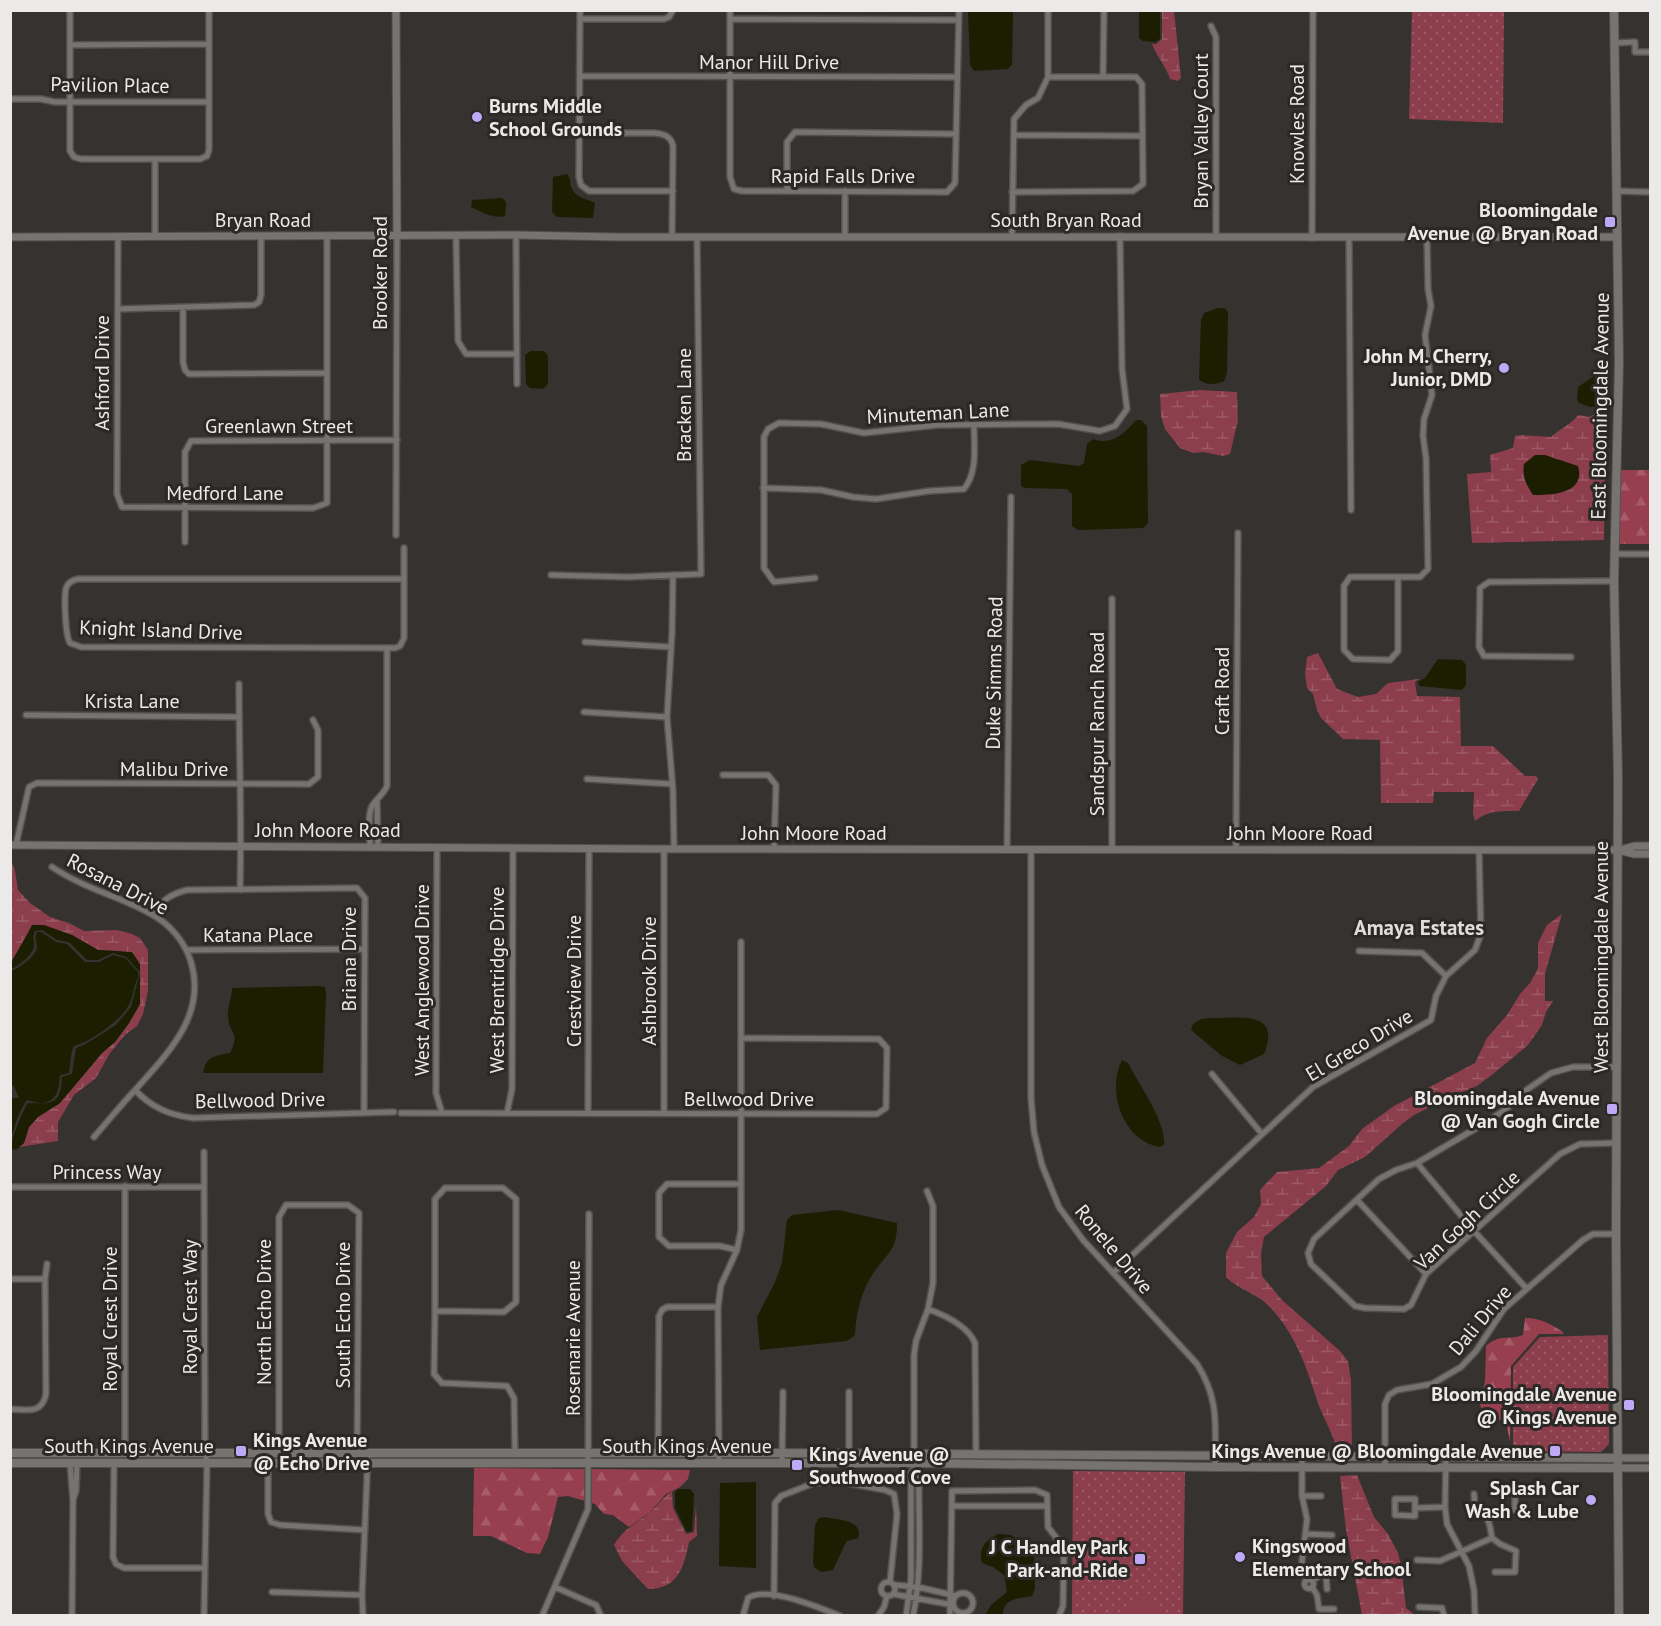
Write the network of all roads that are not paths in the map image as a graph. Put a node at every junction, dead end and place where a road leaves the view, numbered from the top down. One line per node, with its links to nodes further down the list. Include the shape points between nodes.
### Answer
1 (70, 10): 18 (street)
2 (209, 10): 17 (street)
3 (396, 10): 48 (street, Brooker Road)
4 (580, 10): 12 (street)
5 (673, 10): 12 (street, via 664,19)
6 (730, 10): 13 (street, Rapid Falls Drive)
7 (959, 10): 14 (street, Rapid Falls Drive)
8 (1048, 10): 24 (street)
9 (1104, 10): 21 (street)
10 (1312, 10): 56 (street, Knowles Road)
11 (1614, 10): 16 (main road, East Bloomingdale Avenue)
12 (580, 19): 20 (street)
13 (730, 19): 14 (street); 22 (street, Rapid Falls Drive)
14 (959, 20): 23 (street, Rapid Falls Drive)
15 (1211, 26): 52 (street, Bryan Valley Court, via 1216,37)
16 (1614, 43): 19 (street, via 1635,42 1635,52); 36 (main road, East Bloomingdale Avenue)
17 (209, 44): 18 (street); 27 (street)
18 (70, 45): 26 (street)
19 (1650, 52)
20 (580, 76): 22 (street, Manor Hill Drive); 28 (street)
21 (1103, 76): 24 (street); 31 (street, via 1136,77 1142,84)
22 (730, 77): 23 (street, Manor Hill Drive); 34 (street, Rapid Falls Drive, via 732,185 742,191)
23 (957, 77): 29 (street, Rapid Falls Drive)
24 (1048, 77): 30 (street, via 1038,98 1014,119)
25 (10, 99): 26 (street, Pavilion Place)
26 (70, 102): 27 (street, Pavilion Place); 32 (street, via 70,152 74,157)
27 (209, 102): 32 (street, via 207,156)
28 (580, 133): 33 (street, via 666,135 673,144); 33 (street, via 579,182 585,190)
29 (955, 134): 34 (street, via 795,132 788,142); 35 (street, Rapid Falls Drive, via 956,183 947,192)
30 (1014, 135): 31 (street); 37 (street)
31 (1142, 136): 37 (street, via 1143,184 1133,191)
32 (155, 159): 45 (street)
33 (673, 191): 41 (street)
34 (787, 191): 35 (street, Rapid Falls Drive)
35 (845, 191): 50 (street)
36 (1616, 191): 38 (street); 55 (main road, East Bloomingdale Avenue)
37 (1012, 192): 51 (street)
38 (1650, 192)
39 (516, 235): 40 (street, Bryan Road); 41 (street, South Bryan Road); 59 (street)
40 (456, 236): 48 (street, Bryan Road); 59 (street, via 458,341 466,354)
41 (672, 236): 49 (street, South Bryan Road)
42 (1120, 236): 51 (street, South Bryan Road); 52 (street, South Bryan Road); 62 (street, Minuteman Lane, via 1122,369 1127,409 1116,426 1100,430 1058,424)
43 (10, 237): 44 (street, Bryan Road)
44 (117, 237): 45 (street, Bryan Road); 57 (street, Ashford Drive)
45 (154, 237): 46 (street, Bryan Road)
46 (261, 237): 47 (street, Bryan Road); 58 (street, via 261,295 257,304)
47 (327, 237): 48 (street, Bryan Road); 60 (street)
48 (397, 237): 63 (street, Brooker Road)
49 (697, 237): 50 (street, South Bryan Road); 77 (street, Bracken Lane, via 700,574)
50 (845, 237): 51 (street, South Bryan Road)
51 (1012, 237)
52 (1216, 237): 56 (street, South Bryan Road)
53 (1349, 237): 54 (street, South Bryan Road); 56 (street, South Bryan Road); 69 (street)
54 (1427, 237): 55 (street, South Bryan Road); 78 (street, via 1431,306 1425,335 1432,395 1423,436 1428,569 1420,577)
55 (1617, 237): 74 (main road, East Bloomingdale Avenue, via 1619,414)
56 (1312, 238)
57 (117, 309): 58 (street); 67 (street, Ashford Drive, via 117,494)
58 (183, 309): 60 (street, via 183,362 189,374)
59 (516, 354): 61 (street)
60 (327, 373): 64 (street)
61 (517, 384)
62 (974, 425): 65 (street, Minuteman Lane, via 864,433 821,424 779,423 768,429 764,437); 65 (street, via 974,467 972,479 964,489 876,499 821,490)
63 (397, 440): 64 (street, Greenlawn Street); 71 (street, Brooker Road)
64 (327, 441): 68 (street, Medford Lane, via 327,503 313,508); 68 (street, Greenlawn Street, via 191,441 186,452)
65 (763, 488): 79 (street, Minuteman Lane, via 764,568 774,582)
66 (1011, 497): 110 (street, Duke Simms Road)
67 (122, 507): 68 (street, Medford Lane)
68 (185, 509): 72 (street, Greenlawn Street)
69 (1351, 510)
70 (1238, 533): 113 (street, Craft Road)
71 (396, 536)
72 (185, 543)
73 (404, 548): 80 (street)
74 (1615, 554): 75 (street); 81 (main road, East Bloomingdale Avenue)
75 (1650, 554)
76 (551, 575): 77 (street)
77 (673, 575): 84 (street)
78 (1398, 577): 78 (street, via 1398,651 1390,660 1353,659 1344,650 1344,586 1350,578)
79 (815, 578)
80 (404, 579): 85 (street, via 404,638 400,646); 85 (street, Knight Island Drive, via 78,579 70,581 66,588 66,635 74,645)
81 (1614, 581): 86 (street, via 1489,582 1480,588 1479,647 1484,656); 98 (main road, East Bloomingdale Avenue)
82 (1112, 599): 112 (street, Sandspur Ranch Road)
83 (585, 642): 84 (street)
84 (671, 647): 91 (street)
85 (387, 648): 97 (street, via 387,786)
86 (1571, 657)
87 (238, 684): 90 (street)
88 (584, 712): 91 (street)
89 (26, 715): 90 (street, Krista Lane)
90 (239, 717): 95 (street)
91 (667, 717): 96 (street)
92 (314, 720): 95 (street, Malibu Drive, via 318,730 318,777 309,784)
93 (723, 775): 109 (street, via 768,775 776,785)
94 (587, 779): 96 (street)
95 (239, 784): 99 (street, Malibu Drive, via 37,783 30,787); 100 (street)
96 (672, 784): 108 (street)
97 (377, 801): 101 (street, via 370,818); 102 (street)
98 (1618, 802): 115 (main road, West Bloomingdale Avenue)
99 (14, 845): 100 (street, John Moore Road)
100 (242, 846): 101 (street, John Moore Road); 118 (street)
101 (370, 846): 102 (street, John Moore Road)
102 (378, 846): 104 (street, John Moore Road)
103 (1650, 846): 115 (street, John Moore Road)
104 (437, 847): 105 (street, John Moore Road); 130 (street, West Anglewood Drive, via 436,1093)
105 (513, 848): 106 (street, John Moore Road); 131 (street, West Brentridge Drive, via 512,1089)
106 (589, 849): 107 (street, John Moore Road); 132 (street, Crestview Drive)
107 (664, 849): 108 (street, John Moore Road); 133 (street, Ashbrook Drive)
108 (674, 849): 109 (street, John Moore Road)
109 (774, 849): 110 (street, John Moore Road)
110 (1007, 850): 111 (street, John Moore Road)
111 (1030, 850): 112 (street, John Moore Road); 152 (street, Ronele Drive, via 1034,1132 1059,1207)
112 (1112, 850): 113 (street, John Moore Road)
113 (1236, 850): 114 (street, John Moore Road)
114 (1479, 850): 115 (street, John Moore Road); 124 (street, El Greco Drive, via 1481,934 1475,950)
115 (1618, 850): 116 (street, John Moore Road); 126 (main road, West Bloomingdale Avenue)
116 (1650, 854)
117 (52, 867): 119 (street, Rosana Drive, via 71,880)
118 (240, 890): 119 (street, Briana Drive, via 188,890 172,894); 121 (street, Briana Drive, via 357,888 364,898)
119 (153, 914): 122 (street, Rosana Drive)
120 (741, 942): 125 (street)
121 (364, 949): 122 (street, Katana Place); 129 (street, Briana Drive)
122 (188, 950): 128 (street, Rosana Drive, via 194,970 192,1011 170,1051)
123 (1359, 951): 124 (street, via 1422,953)
124 (1446, 976): 135 (street, El Greco Drive, via 1431,1020 1313,1087)
125 (741, 1038): 134 (street); 134 (street, Bellwood Drive, via 879,1039 887,1048 886,1108 877,1114)
126 (1617, 1067): 137 (main road, West Bloomingdale Avenue); 139 (street, Van Gogh Circle, via 1573,1067 1551,1073 1506,1109)
127 (1212, 1074): 135 (street)
128 (135, 1090): 129 (street, Bellwood Drive, via 146,1102 165,1112 193,1118); 136 (street, Rosana Drive)
129 (364, 1113): 130 (street, Bellwood Drive)
130 (442, 1113): 131 (street, Bellwood Drive)
131 (507, 1113): 132 (street, Bellwood Drive)
132 (588, 1113): 133 (street, Bellwood Drive)
133 (664, 1113): 134 (street, Bellwood Drive)
134 (740, 1114): 140 (street)
135 (1262, 1134): 152 (street, El Greco Drive)
136 (94, 1137)
137 (1616, 1143): 148 (street, Van Gogh Circle, via 1580,1144 1560,1154); 149 (main road, West Bloomingdale Avenue)
138 (204, 1152): 143 (street, Royal Crest Way)
139 (1417, 1163): 145 (street, Van Gogh Circle, via 1379,1179); 148 (street)
140 (741, 1184): 150 (street); 150 (street, via 667,1184 659,1193 659,1237 669,1246)
141 (125, 1186): 142 (street, Princess Way); 143 (street, Princess Way); 164 (street, Royal Crest Drive)
142 (10, 1187)
143 (204, 1187): 165 (street, Royal Crest Way)
144 (927, 1191): 158 (street, via 933,1206 933,1283)
145 (1357, 1200): 153 (street); 153 (street, Van Gogh Circle, via 1314,1239 1308,1253 1311,1264 1355,1306 1365,1308 1404,1309 1411,1305)
146 (317, 1205): 166 (street, North Echo Drive, via 286,1205 279,1217); 168 (street, South Echo Drive, via 348,1205 359,1213)
147 (588, 1214): 172 (street, Rosemarie Avenue)
148 (1474, 1231): 153 (street, Van Gogh Circle); 156 (street)
149 (1616, 1233): 156 (street, Dali Drive, via 1588,1236); 182 (main road, West Bloomingdale Avenue)
150 (737, 1250): 157 (street, via 721,1285)
151 (47, 1264): 155 (street)
152 (1113, 1273): 178 (street, Ronele Drive, via 1206,1378 1215,1408)
153 (1426, 1274)
154 (10, 1279): 155 (street)
155 (45, 1279): 162 (street, via 45,1402 40,1408)
156 (1527, 1289): 180 (street, Dali Drive, via 1501,1312 1472,1356 1454,1373 1432,1384 1396,1390 1389,1395 1385,1404)
157 (718, 1307): 167 (street, via 667,1307 659,1316); 173 (street)
158 (928, 1309): 176 (street, via 914,1355); 177 (street, via 945,1315 975,1343)
159 (435, 1311): 159 (street, via 435,1199 445,1188 503,1188 516,1199 516,1302 504,1312); 171 (street, via 434,1374 442,1383 507,1386 514,1398)
160 (783, 1392): 174 (street)
161 (849, 1392): 175 (street)
162 (10, 1409)
163 (10, 1452): 164 (main road, South Kings Avenue)
164 (124, 1452): 165 (main road, South Kings Avenue)
165 (205, 1452): 166 (main road, South Kings Avenue); 193 (street, Royal Crest Way)
166 (279, 1452): 168 (main road, South Kings Avenue)
167 (658, 1452): 172 (main road, South Kings Avenue); 173 (main road, South Kings Avenue)
168 (357, 1453): 169 (main road, South Kings Avenue); 185 (street, South Echo Drive)
169 (368, 1453): 170 (main road, South Kings Avenue); 186 (street)
170 (437, 1453): 171 (main road, South Kings Avenue); 187 (main road)
171 (514, 1453): 172 (main road, South Kings Avenue); 188 (street)
172 (588, 1453): 189 (street, Rosemarie Avenue)
173 (719, 1453): 174 (main road, South Kings Avenue); 194 (street)
174 (782, 1453): 175 (main road, South Kings Avenue); 195 (street)
175 (849, 1453): 176 (main road, South Kings Avenue); 196 (street)
176 (914, 1453): 177 (main road, South Kings Avenue); 197 (street)
177 (976, 1454): 178 (main road, South Kings Avenue)
178 (1215, 1456): 179 (main road, South Kings Avenue); 199 (street, Ronele Drive)
179 (1302, 1456): 180 (main road, South Kings Avenue); 198 (street)
180 (1385, 1457): 181 (main road, South Kings Avenue); 200 (street, Dali Drive)
181 (1446, 1457): 182 (main road, South Kings Avenue); 201 (street)
182 (1619, 1458): 183 (street, South Kings Avenue); 202 (main road, West Bloomingdale Avenue)
183 (1650, 1458)
184 (267, 1462): 185 (main road, South Kings Avenue); 193 (main road, South Kings Avenue); 213 (street, via 270,1522)
185 (357, 1462): 186 (main road, South Kings Avenue)
186 (368, 1462): 187 (main road, South Kings Avenue); 213 (street)
187 (437, 1462): 188 (main road, South Kings Avenue)
188 (515, 1462): 189 (main road, South Kings Avenue)
189 (588, 1462): 194 (main road, South Kings Avenue); 224 (street, Rosemarie Avenue, via 588,1509)
190 (10, 1463): 191 (main road, South Kings Avenue)
191 (73, 1463): 192 (main road, South Kings Avenue); 237 (street)
192 (114, 1463): 193 (main road, South Kings Avenue); 219 (street, via 114,1562 124,1568)
193 (207, 1463): 219 (street, Royal Crest Way)
194 (718, 1463): 195 (main road, South Kings Avenue)
195 (782, 1463): 196 (main road, South Kings Avenue)
196 (849, 1463): 197 (main road, South Kings Avenue)
197 (914, 1465): 199 (main road, South Kings Avenue); 223 (street); 225 (street, via 919,1473)
198 (1302, 1466): 199 (main road, South Kings Avenue); 200 (main road, South Kings Avenue); 205 (street)
199 (1215, 1467)
200 (1385, 1467): 201 (main road, South Kings Avenue)
201 (1446, 1467): 202 (main road, South Kings Avenue); 211 (street)
202 (1619, 1468): 203 (street, South Kings Avenue); 251 (main road, West Bloomingdale Avenue)
203 (1650, 1468)
204 (1474, 1494): 212 (street, via 1474,1512)
205 (1302, 1496): 206 (street); 214 (street)
206 (1321, 1496)
207 (1515, 1496): 212 (street, via 1515,1510 1495,1510)
208 (952, 1506): 209 (street); 209 (street, via 952,1491 1035,1490 1047,1495); 232 (street)
209 (1047, 1506): 248 (street, via 1048,1527 1064,1548 1064,1606)
210 (1415, 1508): 210 (street, via 1415,1516 1395,1515 1395,1499 1415,1499); 211 (street)
211 (1445, 1508): 217 (street, via 1447,1524)
212 (1488, 1520): 216 (street)
213 (365, 1530): 228 (street)
214 (1306, 1534): 215 (street); 222 (street, via 1303,1574)
215 (1332, 1535)
216 (1492, 1538): 217 (street); 220 (street, via 1516,1551 1515,1572)
217 (1462, 1551): 218 (street, via 1440,1561); 250 (street, via 1473,1582)
218 (1417, 1560)
219 (204, 1568): 238 (street, Royal Crest Way)
220 (1495, 1572)
221 (893, 1583): 223 (street); 229 (street); 229 (street, via 883,1583 881,1587 882,1592); 230 (street, via 897,1514 894,1494 842,1482 814,1483 781,1496 775,1503)
222 (1310, 1583): 226 (street, via 1326,1574); 236 (street, via 1319,1608)
223 (910, 1586): 225 (street); 231 (street)
224 (555, 1587): 240 (street, Rosemarie Avenue); 241 (street, via 596,1605)
225 (918, 1587): 232 (street); 233 (street)
226 (1327, 1589)
227 (272, 1592): 228 (street)
228 (362, 1595): 239 (street)
229 (890, 1595): 231 (street); 244 (street)
230 (774, 1596): 242 (street, via 751,1596); 243 (street, via 807,1602)
231 (909, 1596): 233 (street); 245 (street)
232 (954, 1596): 234 (street); 234 (street, via 969,1596 972,1607 962,1613)
233 (917, 1597): 234 (street); 246 (street)
234 (952, 1605): 247 (street)
235 (1419, 1607): 249 (street, via 1442,1608)
236 (1334, 1608)
237 (72, 1616)
238 (204, 1616)
239 (363, 1616)
240 (542, 1616)
241 (601, 1616)
242 (742, 1616)
243 (840, 1616)
244 (878, 1616)
245 (906, 1616)
246 (913, 1616)
247 (950, 1616)
248 (1059, 1616)
249 (1444, 1616)
250 (1475, 1616)
251 (1619, 1616)

